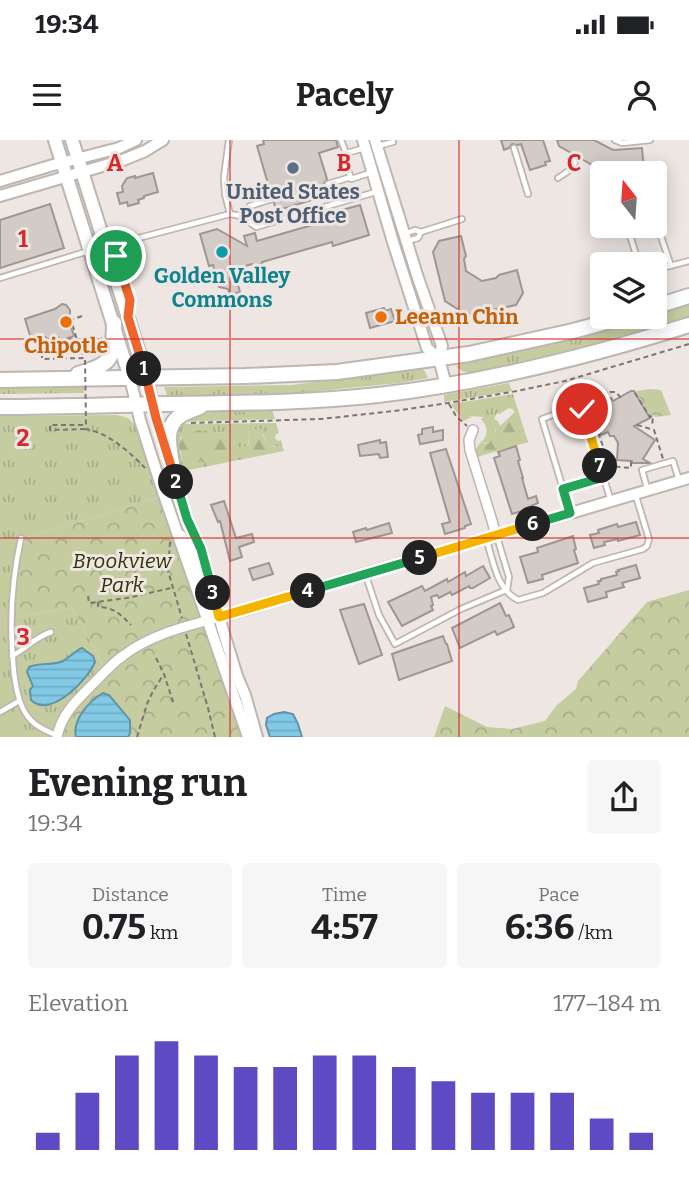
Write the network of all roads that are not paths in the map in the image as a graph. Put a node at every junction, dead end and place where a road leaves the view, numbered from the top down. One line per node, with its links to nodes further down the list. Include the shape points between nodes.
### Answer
1 (55, 140): 14 (main road)
2 (72, 140): 13 (main road)
3 (136, 140): 13 (street)
4 (163, 140): 16 (street, via 136,155)
5 (229, 140): 27 (lane, via 224,177)
6 (341, 140): 12 (lane)
7 (615, 140): 8 (lane)
8 (650, 140)
9 (393, 142): 10 (lane)
10 (370, 144): 12 (lane); 17 (street); 23 (street)
11 (514, 148): 24 (lane)
12 (346, 153): 19 (lane)
13 (78, 158): 14 (street); 16 (main road)
14 (62, 162): 18 (main road); 21 (street)
15 (575, 162): 20 (lane)
16 (82, 172): 18 (street); 33 (main road)
17 (373, 173): 19 (lane); 23 (street)
18 (67, 176): 25 (street); 36 (main road)
19 (351, 177): 22 (lane)
20 (558, 178)
21 (0, 181)
22 (328, 184)
23 (384, 190): 28 (lane, via 256,227); 31 (street); 35 (street)
24 (528, 194)
25 (0, 196)
26 (272, 199): 28 (lane)
27 (230, 214): 28 (lane); 34 (lane)
28 (239, 215)
29 (462, 219): 30 (lane)
30 (421, 232): 31 (lane, via 415,230); 31 (lane, via 418,238)
31 (406, 238): 35 (lane); 47 (street, via 442,346)
32 (661, 238): 38 (lane)
33 (104, 240): 34 (main road); 36 (lane); 43 (main road)
34 (130, 240): 43 (main road, via 120,246 116,256 130,300)
35 (393, 242): 47 (street, via 427,348)
36 (90, 250): 40 (lane); 44 (main road)
37 (689, 261): 38 (lane)
38 (671, 266): 39 (lane)
39 (667, 267)
40 (0, 278)
41 (689, 296): 42 (highway)
42 (667, 303)
43 (128, 317): 49 (main road)
44 (114, 323): 48 (main road); 50 (highway, via 108,361)
45 (689, 325): 52 (highway, via 550,365)
46 (590, 326): 47 (highway)
47 (439, 359): 49 (highway, via 305,374); 52 (street)
48 (130, 378): 49 (highway); 50 (highway); 55 (street)
49 (146, 378): 53 (street)
50 (59, 379): 51 (highway)
51 (0, 380)
52 (446, 386): 54 (highway, via 340,399)
53 (152, 404): 54 (highway); 55 (highway); 60 (street)
54 (209, 404): 60 (highway, via 184,414 170,428)
55 (136, 405): 56 (highway); 66 (street)
56 (0, 407)
57 (473, 430): 67 (street, via 470,450)
58 (604, 477): 61 (lane); 61 (lane, via 582,409 551,415 541,419); 64 (lane)
59 (684, 479): 62 (street); 62 (lane, via 673,461 642,470)
60 (177, 486): 71 (street, via 201,549)
61 (563, 489): 65 (lane)
62 (648, 490): 63 (street)
63 (635, 494): 64 (street); 70 (lane, via 649,539 646,547 590,564 538,595 518,600)
64 (611, 501): 65 (street)
65 (570, 513): 67 (street)
66 (174, 525): 71 (street); 72 (street)
67 (495, 535): 69 (street); 70 (lane, via 509,577); 70 (lane, via 488,545)
68 (21, 538): 74 (lane, via 11,603)
69 (366, 574): 70 (lane, via 379,615 395,643); 71 (street)
70 (507, 590)
71 (219, 617): 72 (street); 79 (street)
72 (207, 620): 77 (street, via 154,637 123,655 66,712); 78 (street)
73 (51, 632): 74 (lane)
74 (12, 656): 75 (lane)
75 (19, 701): 76 (lane); 77 (lane, via 33,722)
76 (0, 712)
77 (57, 736)
78 (248, 737)
79 (257, 737)

